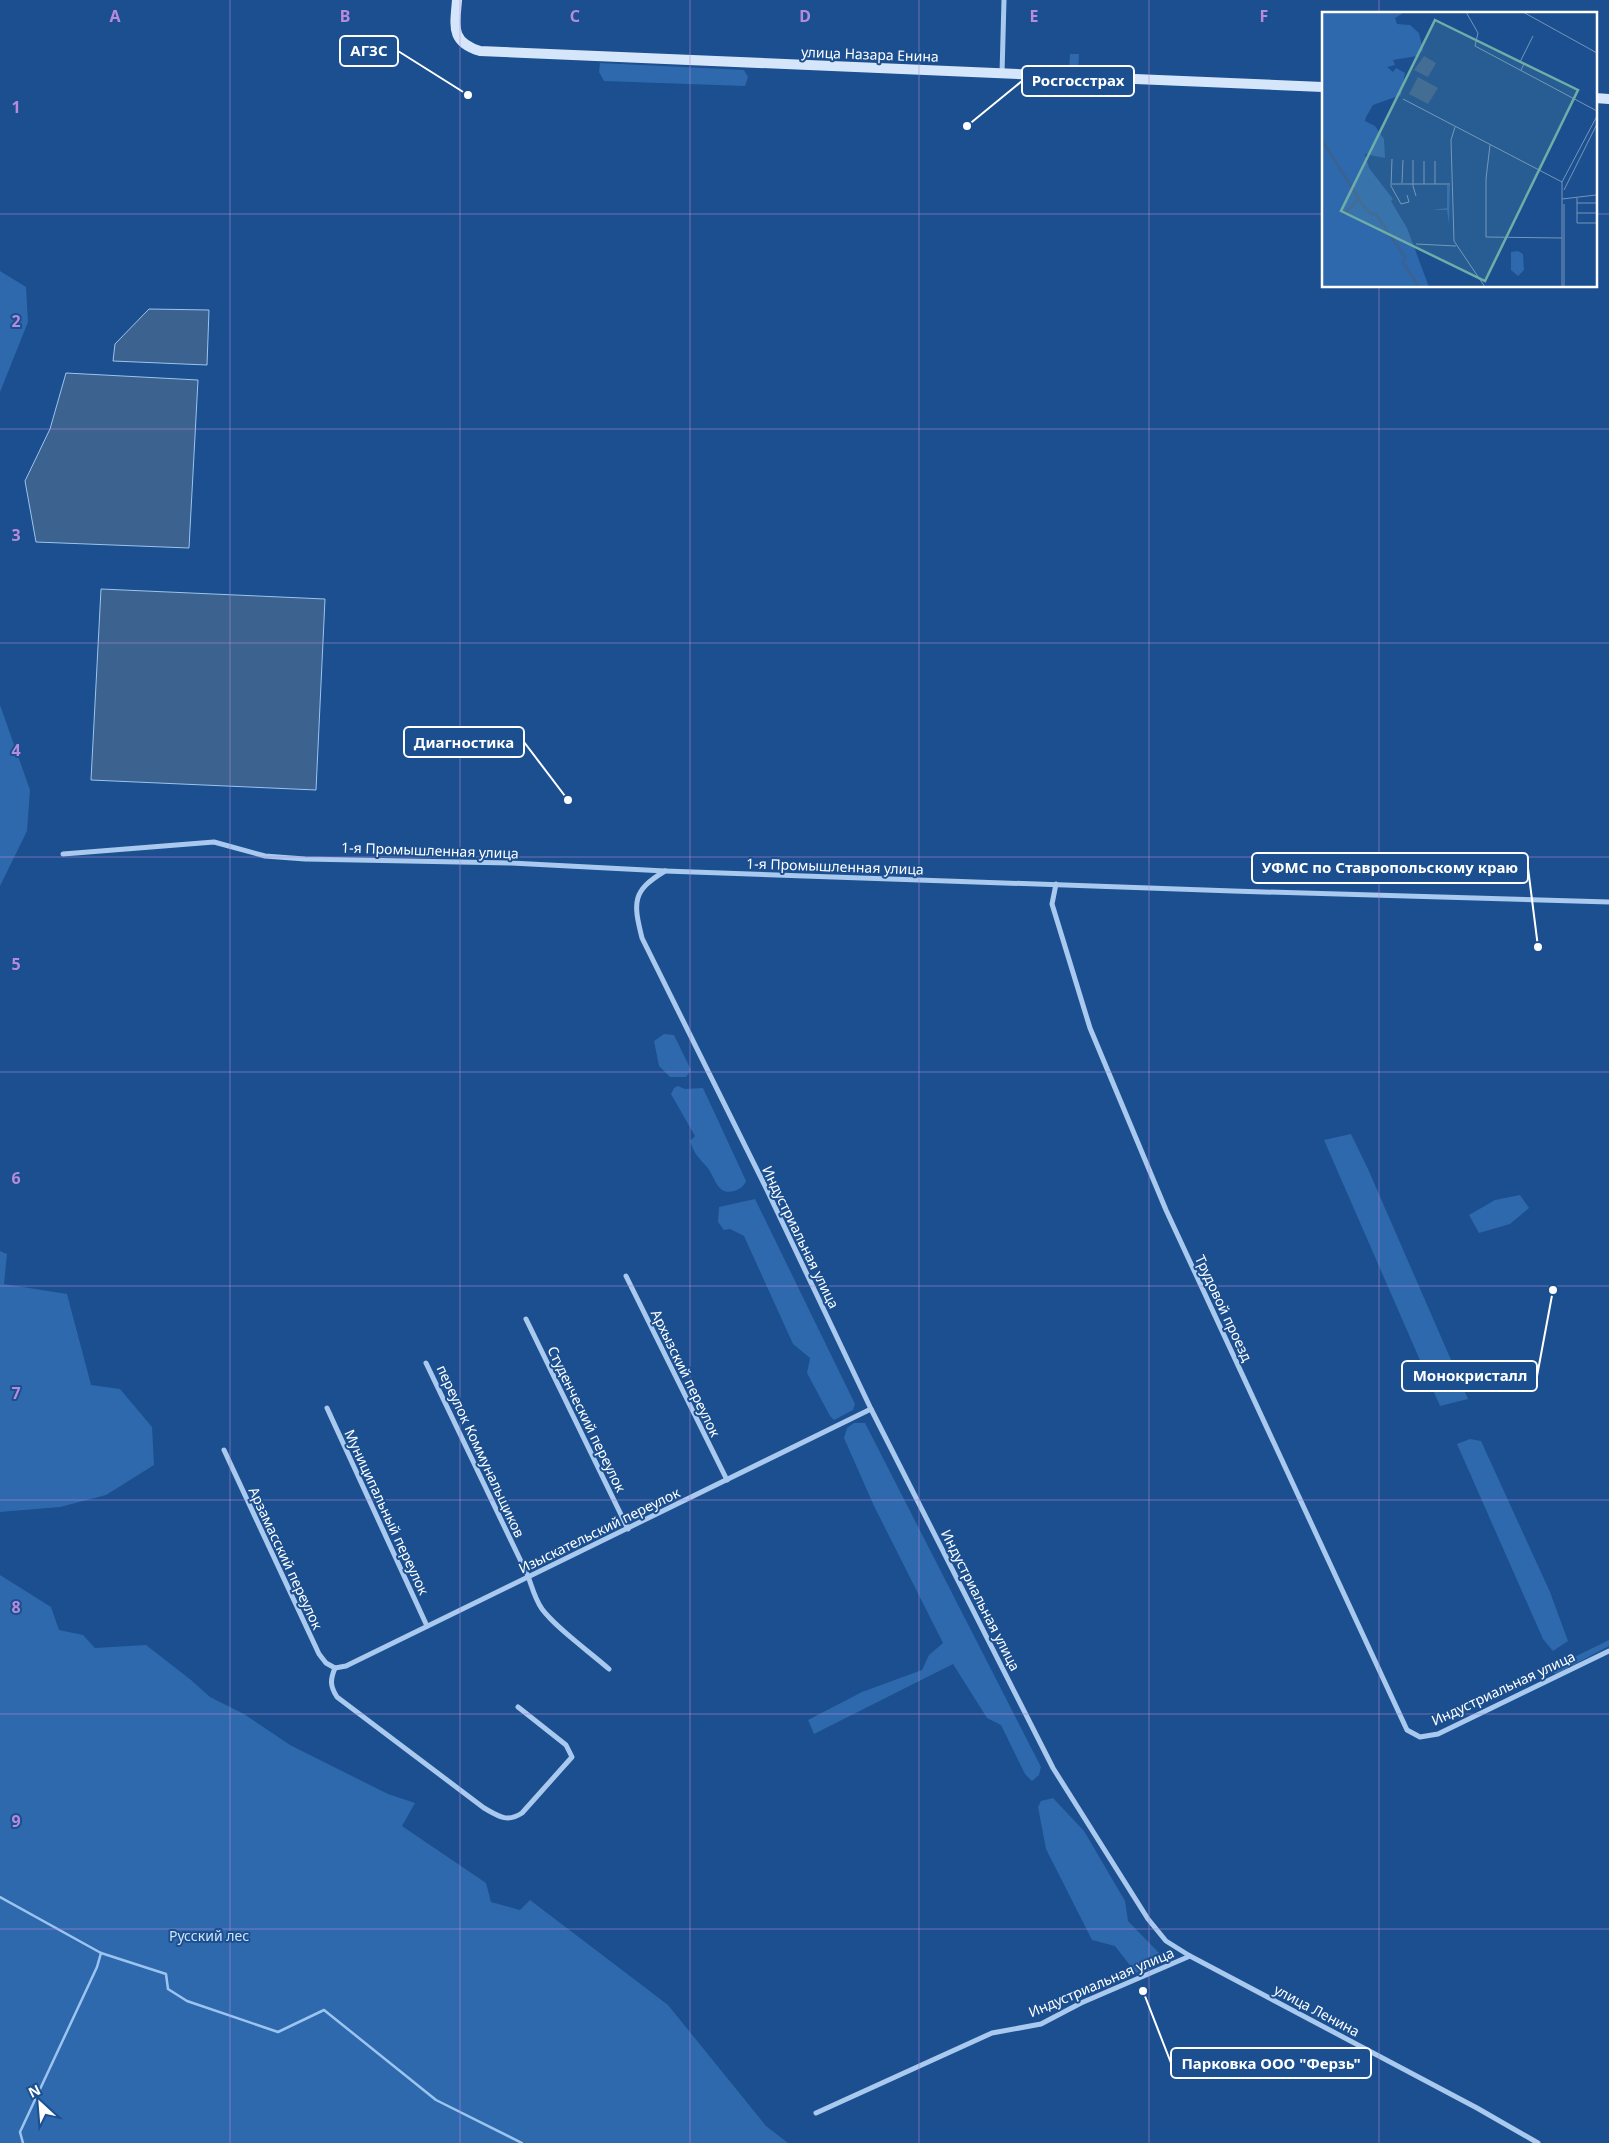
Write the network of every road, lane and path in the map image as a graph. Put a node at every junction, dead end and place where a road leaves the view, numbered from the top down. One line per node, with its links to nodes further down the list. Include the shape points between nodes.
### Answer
1 (457, 0): 3 (main road, улица Назара Енина, via 455,28 458,37 462,43 480,51)
2 (1004, 0): 3 (street)
3 (1002, 74): 4 (main road, улица Назара Енина)
4 (1322, 87)
5 (1596, 98): 6 (main road)
6 (1609, 99)
7 (63, 854): 8 (street, 1-я Промышленная улица, via 214,842 265,856 306,859 511,863)
8 (665, 871): 9 (street, 1-я Промышленная улица); 15 (street, Индустриальная улица, via 647,882 638,896 636,914 642,938)
9 (1056, 884): 10 (street, 1-я Промышленная улица); 25 (street, Трудовой проезд, via 1052,904 1090,1028 1166,1210)
10 (1609, 902)
11 (626, 1276): 17 (street, Архызский переулок)
12 (526, 1319): 18 (street, Студенческий переулок)
13 (426, 1363): 19 (street, переулок Коммунальщиков)
14 (327, 1408): 20 (street, Муниципальный переулок)
15 (871, 1410): 17 (street, Изыскательский переулок); 26 (street, Индустриальная улица, via 1060,1780 1148,1919 1166,1941)
16 (224, 1450): 22 (street, Арзамасский переулок, via 319,1654 326,1664)
17 (727, 1480): 18 (street, Изыскательский переулок)
18 (628, 1529): 19 (street, Изыскательский переулок)
19 (528, 1576): 20 (street, Изыскательский переулок); 23 (street, переулок Коммунальщиков, via 543,1610)
20 (427, 1626): 22 (street, Изыскательский переулок, via 346,1666)
21 (1609, 1651): 25 (street, Индустриальная улица, via 1438,1734 1420,1737)
22 (335, 1668): 24 (street, via 331,1685 337,1697 484,1808 505,1819 522,1813 572,1757 566,1745)
23 (609, 1669)
24 (518, 1707)
25 (1406, 1730)
26 (1190, 1956): 27 (street, Индустриальная улица, via 1041,2024 984,2036); 28 (street, улица Ленина)
27 (816, 2113)
28 (1538, 2143)

